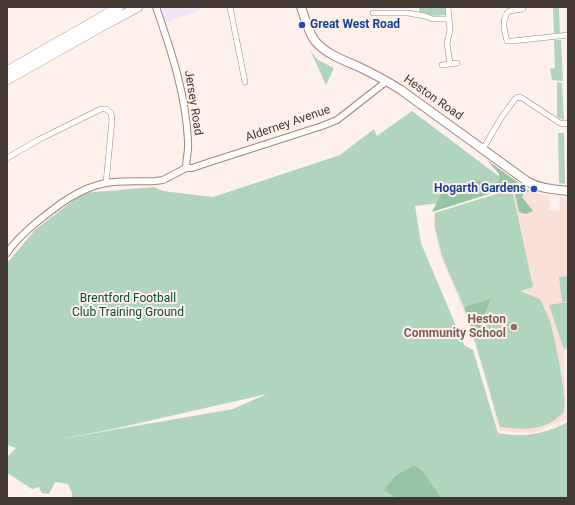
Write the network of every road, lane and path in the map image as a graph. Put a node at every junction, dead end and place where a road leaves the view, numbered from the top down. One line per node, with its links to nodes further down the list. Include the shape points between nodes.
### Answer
1 (119, 7): 14 (highway)
2 (138, 7): 15 (highway)
3 (156, 7): 21 (street, Jersey Road, via 171,50 186,115)
4 (230, 7): 17 (street)
5 (301, 7): 16 (main road, Heston Road, via 312,36 320,46 335,56)
6 (448, 7): 9 (street)
7 (523, 9): 10 (street, via 509,10 504,17 507,41)
8 (373, 13): 9 (street, via 408,13 432,19)
9 (449, 19): 11 (street, via 447,43)
10 (568, 35)
11 (450, 64): 12 (street); 13 (street)
12 (457, 64)
13 (442, 65)
14 (7, 71)
15 (7, 80)
16 (386, 80): 19 (main road, Heston Road); 21 (street, Alderney Avenue, via 337,120)
17 (245, 82)
18 (568, 123): 19 (street, via 560,123 518,97 501,118)
19 (483, 149): 23 (main road, Heston Road, via 532,184)
20 (7, 158): 22 (street, via 100,109 106,109 111,113 112,120)
21 (186, 168): 22 (street, via 163,180)
22 (106, 183): 24 (street, via 83,190 66,200 27,230)
23 (568, 191)
24 (8, 250)

